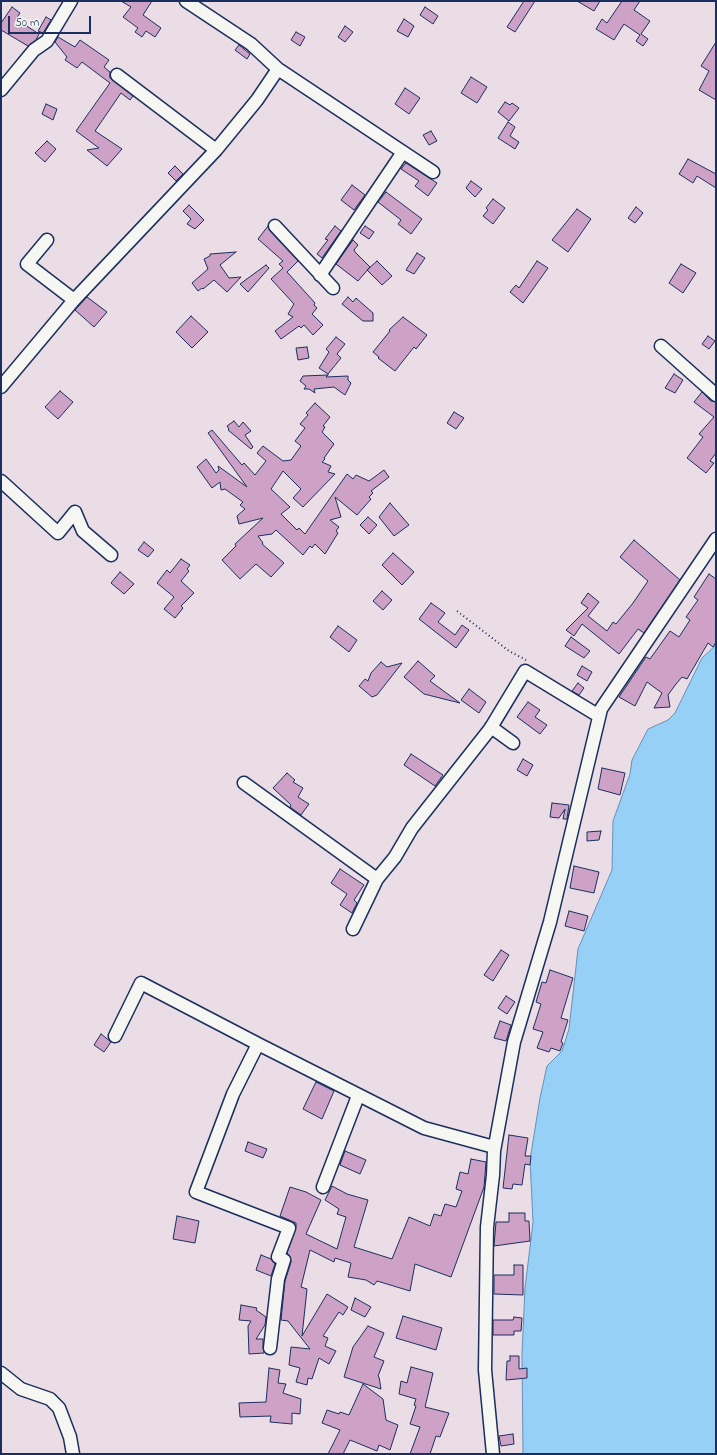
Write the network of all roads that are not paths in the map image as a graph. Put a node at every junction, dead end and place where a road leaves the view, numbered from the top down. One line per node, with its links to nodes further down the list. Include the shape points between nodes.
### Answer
1 (71, 1): 5 (street, via 47,41 34,50)
2 (186, 1): 3 (street, via 251,44)
3 (278, 69): 6 (street, via 257,100); 7 (street)
4 (116, 75): 6 (street)
5 (1, 90)
6 (216, 150): 13 (street)
7 (403, 152): 8 (street); 11 (street)
8 (433, 172)
9 (275, 226): 11 (street)
10 (47, 240): 13 (street, via 27,264)
11 (320, 275): 12 (street)
12 (334, 288)
13 (74, 300): 15 (street)
14 (661, 346): 16 (street)
15 (1, 387)
16 (716, 395)
17 (1, 481): 19 (street, via 58,533 75,512 83,531)
18 (716, 539): 20 (street, via 601,708)
19 (111, 555)
20 (600, 716): 21 (street, via 525,671); 29 (street, via 550,922 514,1042)
21 (491, 727): 22 (street); 24 (street, via 412,828 395,857)
22 (513, 743)
23 (244, 783): 24 (street)
24 (377, 879): 25 (street)
25 (353, 929)
26 (115, 1036): 27 (street, via 141,983)
27 (258, 1044): 28 (street); 31 (street, via 233,1094 196,1192 289,1228 278,1257 284,1260 278,1279)
28 (358, 1096): 29 (street, via 424,1128); 30 (street)
29 (494, 1147): 34 (street, via 487,1227 485,1370)
30 (323, 1187)
31 (270, 1348)
32 (1, 1373): 33 (street, via 21,1389 50,1399 58,1408 70,1437)
33 (73, 1454)
34 (493, 1454)

